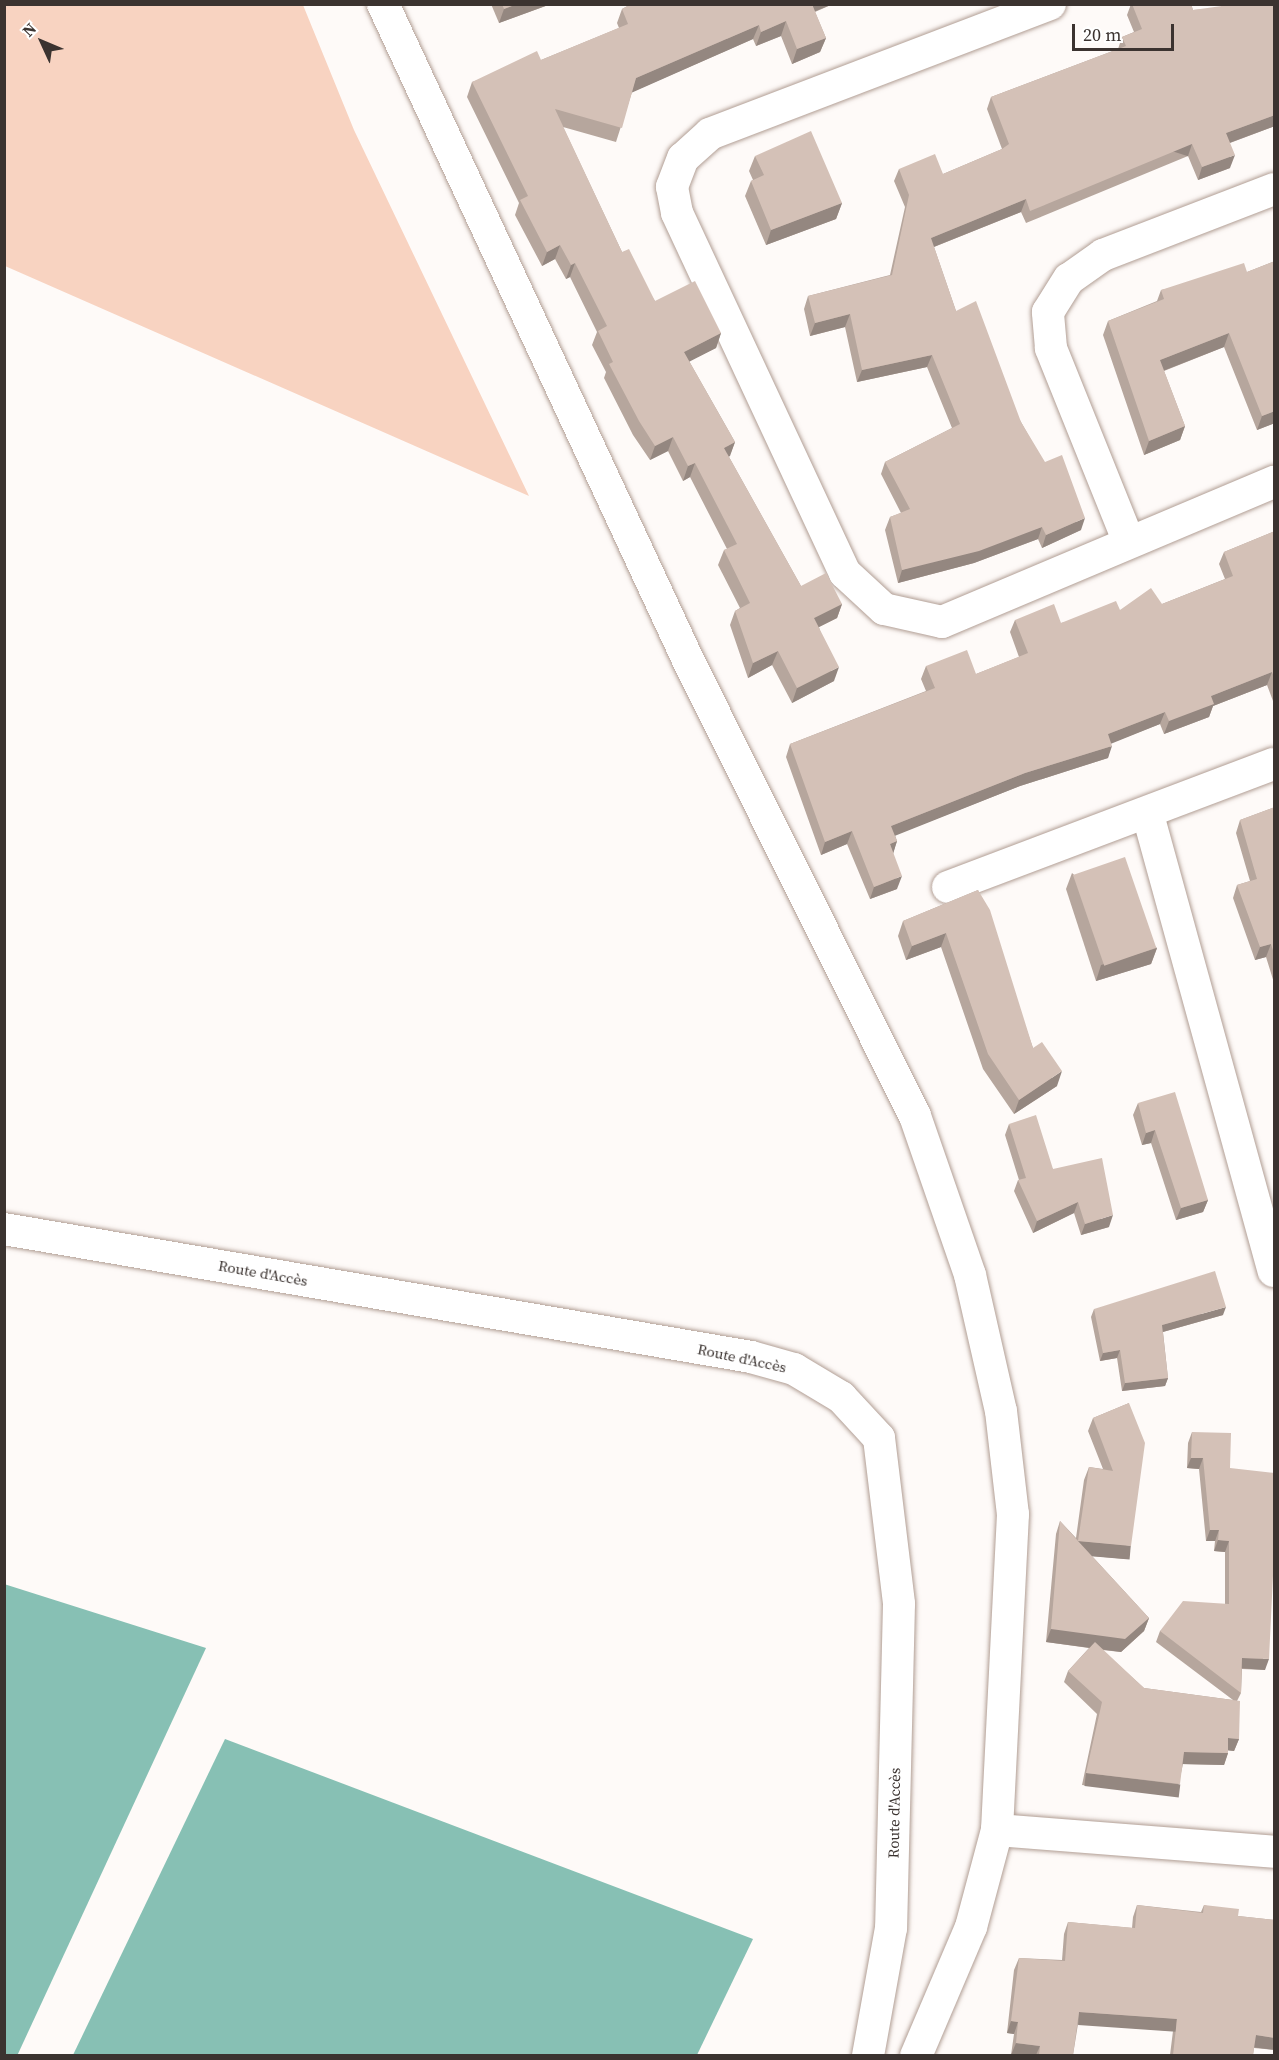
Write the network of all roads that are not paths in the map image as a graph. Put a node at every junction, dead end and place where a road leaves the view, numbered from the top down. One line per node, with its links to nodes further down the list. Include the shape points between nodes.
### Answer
1 (383, 4): 11 (street, via 688,660 915,1116 970,1275 1000,1411 1013,1514)
2 (1050, 4): 5 (street, via 710,134 683,158 672,188 677,213 845,573 862,592 909,618 942,622)
3 (1275, 189): 5 (street, via 1103,255 1069,279 1048,312 1051,348)
4 (1275, 482): 5 (street)
5 (1128, 540)
6 (1275, 764): 7 (street)
7 (1148, 815): 8 (street); 10 (street)
8 (948, 887)
9 (4, 1229): 13 (street, Route d'Accès, via 751,1357 794,1369 842,1397 879,1438 899,1604 891,1928)
10 (1275, 1271)
11 (997, 1830): 12 (street); 14 (street, via 971,1926)
12 (1275, 1852)
13 (868, 2055)
14 (916, 2055)

